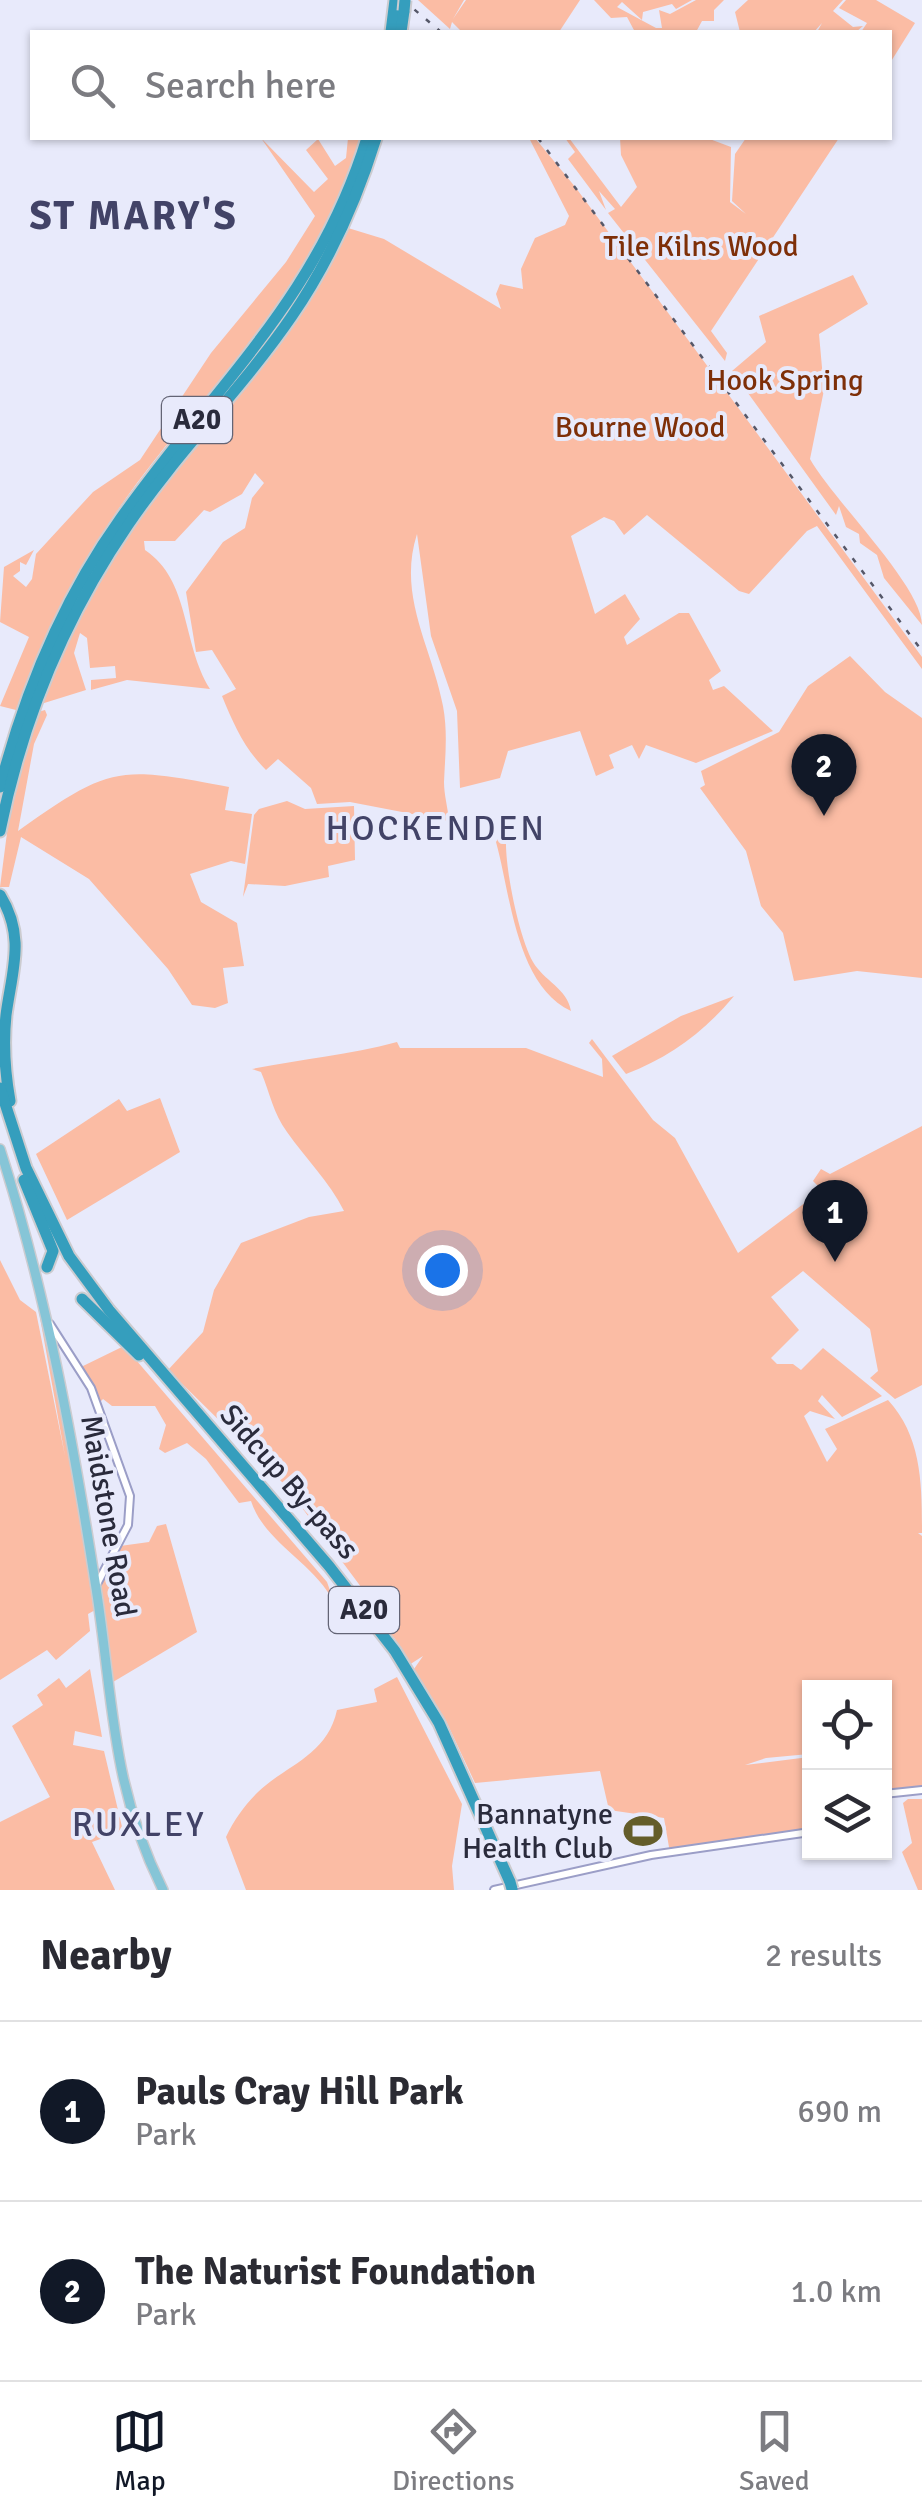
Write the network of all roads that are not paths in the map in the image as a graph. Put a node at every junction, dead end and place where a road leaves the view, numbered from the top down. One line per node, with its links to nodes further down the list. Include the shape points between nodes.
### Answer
1 (366, 140): 3 (highway, A20, via 314,264 283,313 120,519 78,586)
2 (378, 140): 3 (highway, A20, via 294,314 181,454 86,591)
3 (28, 709): 4 (highway, A20); 5 (highway, A20)
4 (0, 787)
5 (0, 831)
6 (0, 895): 10 (highway, A20, via 18,944 4,1038)
7 (0, 1089): 10 (highway, A20)
8 (0, 1112): 10 (highway, A20)
9 (0, 1149): 13 (main road, Maidstone Road)
10 (25, 1174): 11 (highway, via 53,1251); 14 (highway, A20, via 70,1256)
11 (47, 1267)
12 (82, 1299): 14 (highway)
13 (48, 1322): 15 (main road, Maidstone Road); 15 (street, via 91,1388 130,1496 128,1525)
14 (146, 1361): 19 (highway, Sidcup By-pass / A20, via 390,1655 433,1726)
15 (96, 1585): 20 (main road, Maidstone Road, via 120,1778)
16 (922, 1790): 17 (street)
17 (892, 1793)
18 (802, 1833): 19 (street, via 651,1855)
19 (506, 1888)
20 (163, 1890)

